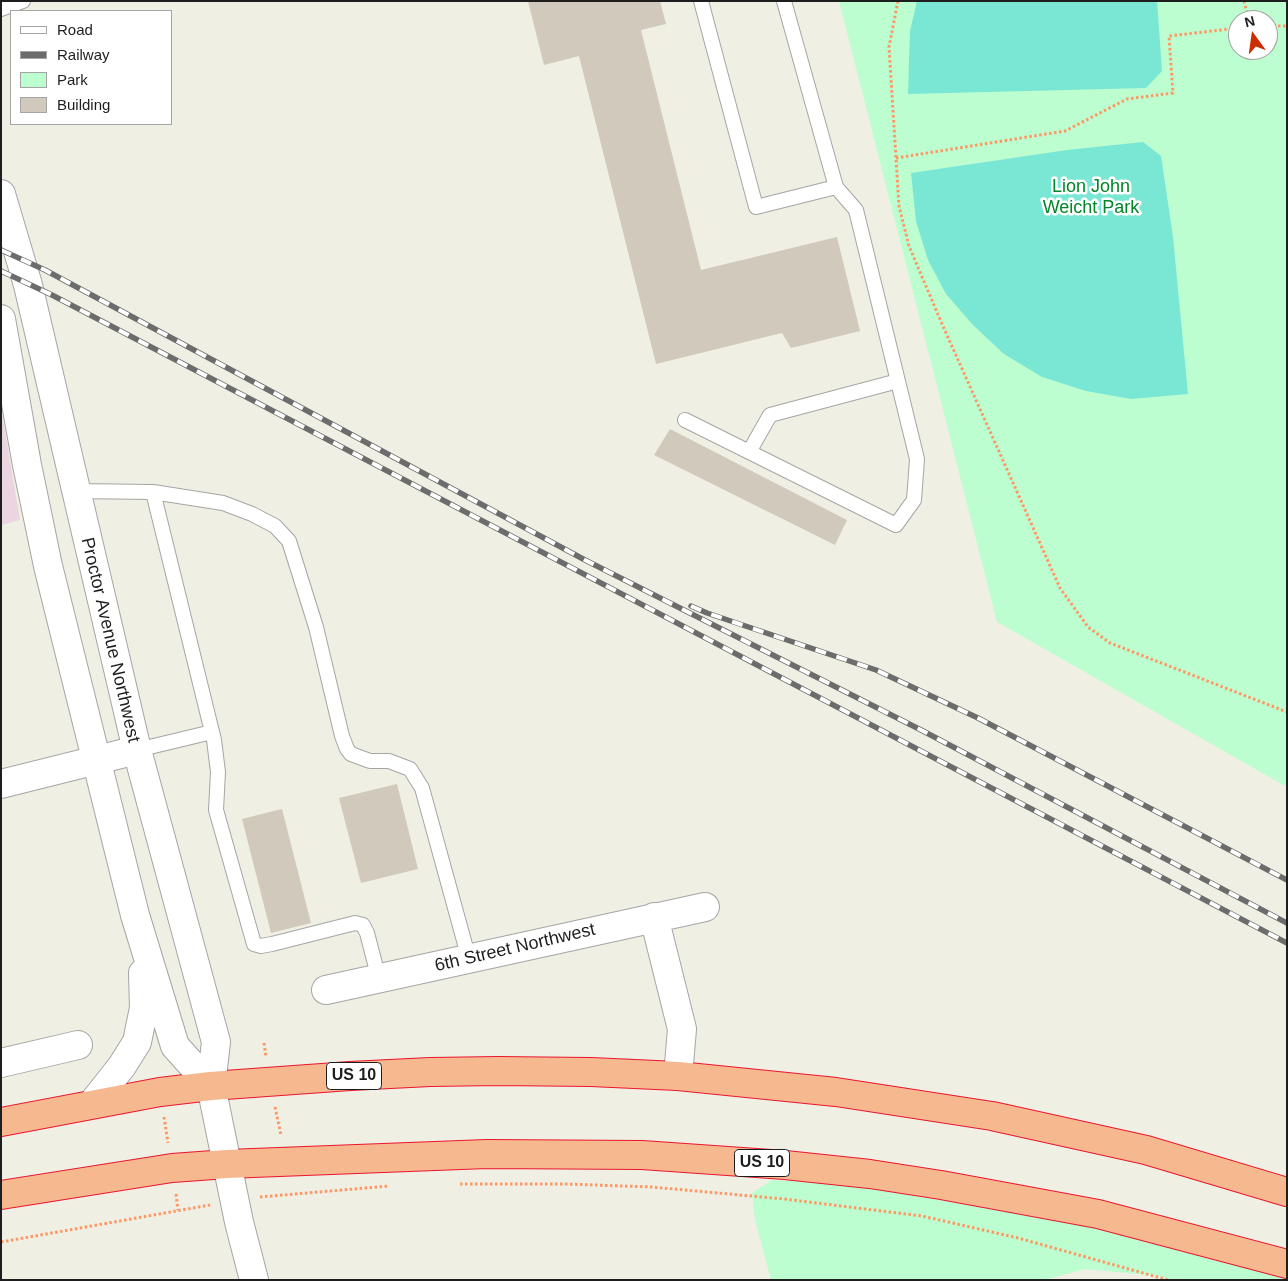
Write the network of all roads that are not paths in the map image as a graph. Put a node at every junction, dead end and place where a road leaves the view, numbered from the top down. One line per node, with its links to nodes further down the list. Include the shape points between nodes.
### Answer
1 (23, 1): 4 (lane)
2 (701, 1): 5 (lane, via 756,207)
3 (784, 1): 5 (lane)
4 (1, 9)
5 (836, 187): 8 (lane, via 856,210)
6 (1, 194): 11 (street, Proctor Avenue Northwest, via 28,285)
7 (1, 319): 15 (street, via 26,465)
8 (898, 381): 10 (lane, via 770,416); 10 (lane, via 917,459 914,500 896,525)
9 (685, 420): 10 (lane)
10 (749, 452)
11 (75, 492): 12 (lane); 14 (street, Proctor Avenue Northwest)
12 (153, 492): 13 (lane); 20 (lane, via 222,503 275,526 289,541 316,627 347,749 351,754 370,761 388,761 410,769 422,788)
13 (212, 732): 14 (lane); 21 (lane, via 218,765 216,810 254,944 272,944 355,923 363,925)
14 (137, 750): 15 (street); 26 (street, Proctor Avenue Northwest, via 216,1042)
15 (96, 760): 16 (street); 19 (street)
16 (1, 784)
17 (705, 907): 18 (street, 6th Street Northwest)
18 (654, 917): 20 (street, 6th Street Northwest); 25 (street, via 682,1029)
19 (142, 939): 26 (street, via 175,1046); 27 (street, via 144,1008 137,1042)
20 (469, 959): 21 (street, 6th Street Northwest)
21 (379, 979): 22 (street, 6th Street Northwest)
22 (326, 990)
23 (78, 1045): 24 (street)
24 (1, 1063)
25 (678, 1076): 26 (highway, US 10, via 591,1072 430,1072); 30 (highway, US 10, via 836,1092 992,1116 1146,1150)
26 (211, 1086): 27 (highway, US 10); 29 (street, Proctor Avenue Northwest)
27 (92, 1104): 28 (highway, US 10)
28 (1, 1122)
29 (227, 1164): 31 (highway, US 10, via 172,1168); 32 (highway, US 10, via 571,1154 651,1155 785,1165 870,1174 1024,1199 1098,1214); 33 (street, Proctor Avenue Northwest)
30 (1287, 1192)
31 (1, 1195)
32 (1287, 1264)
33 (254, 1280)

